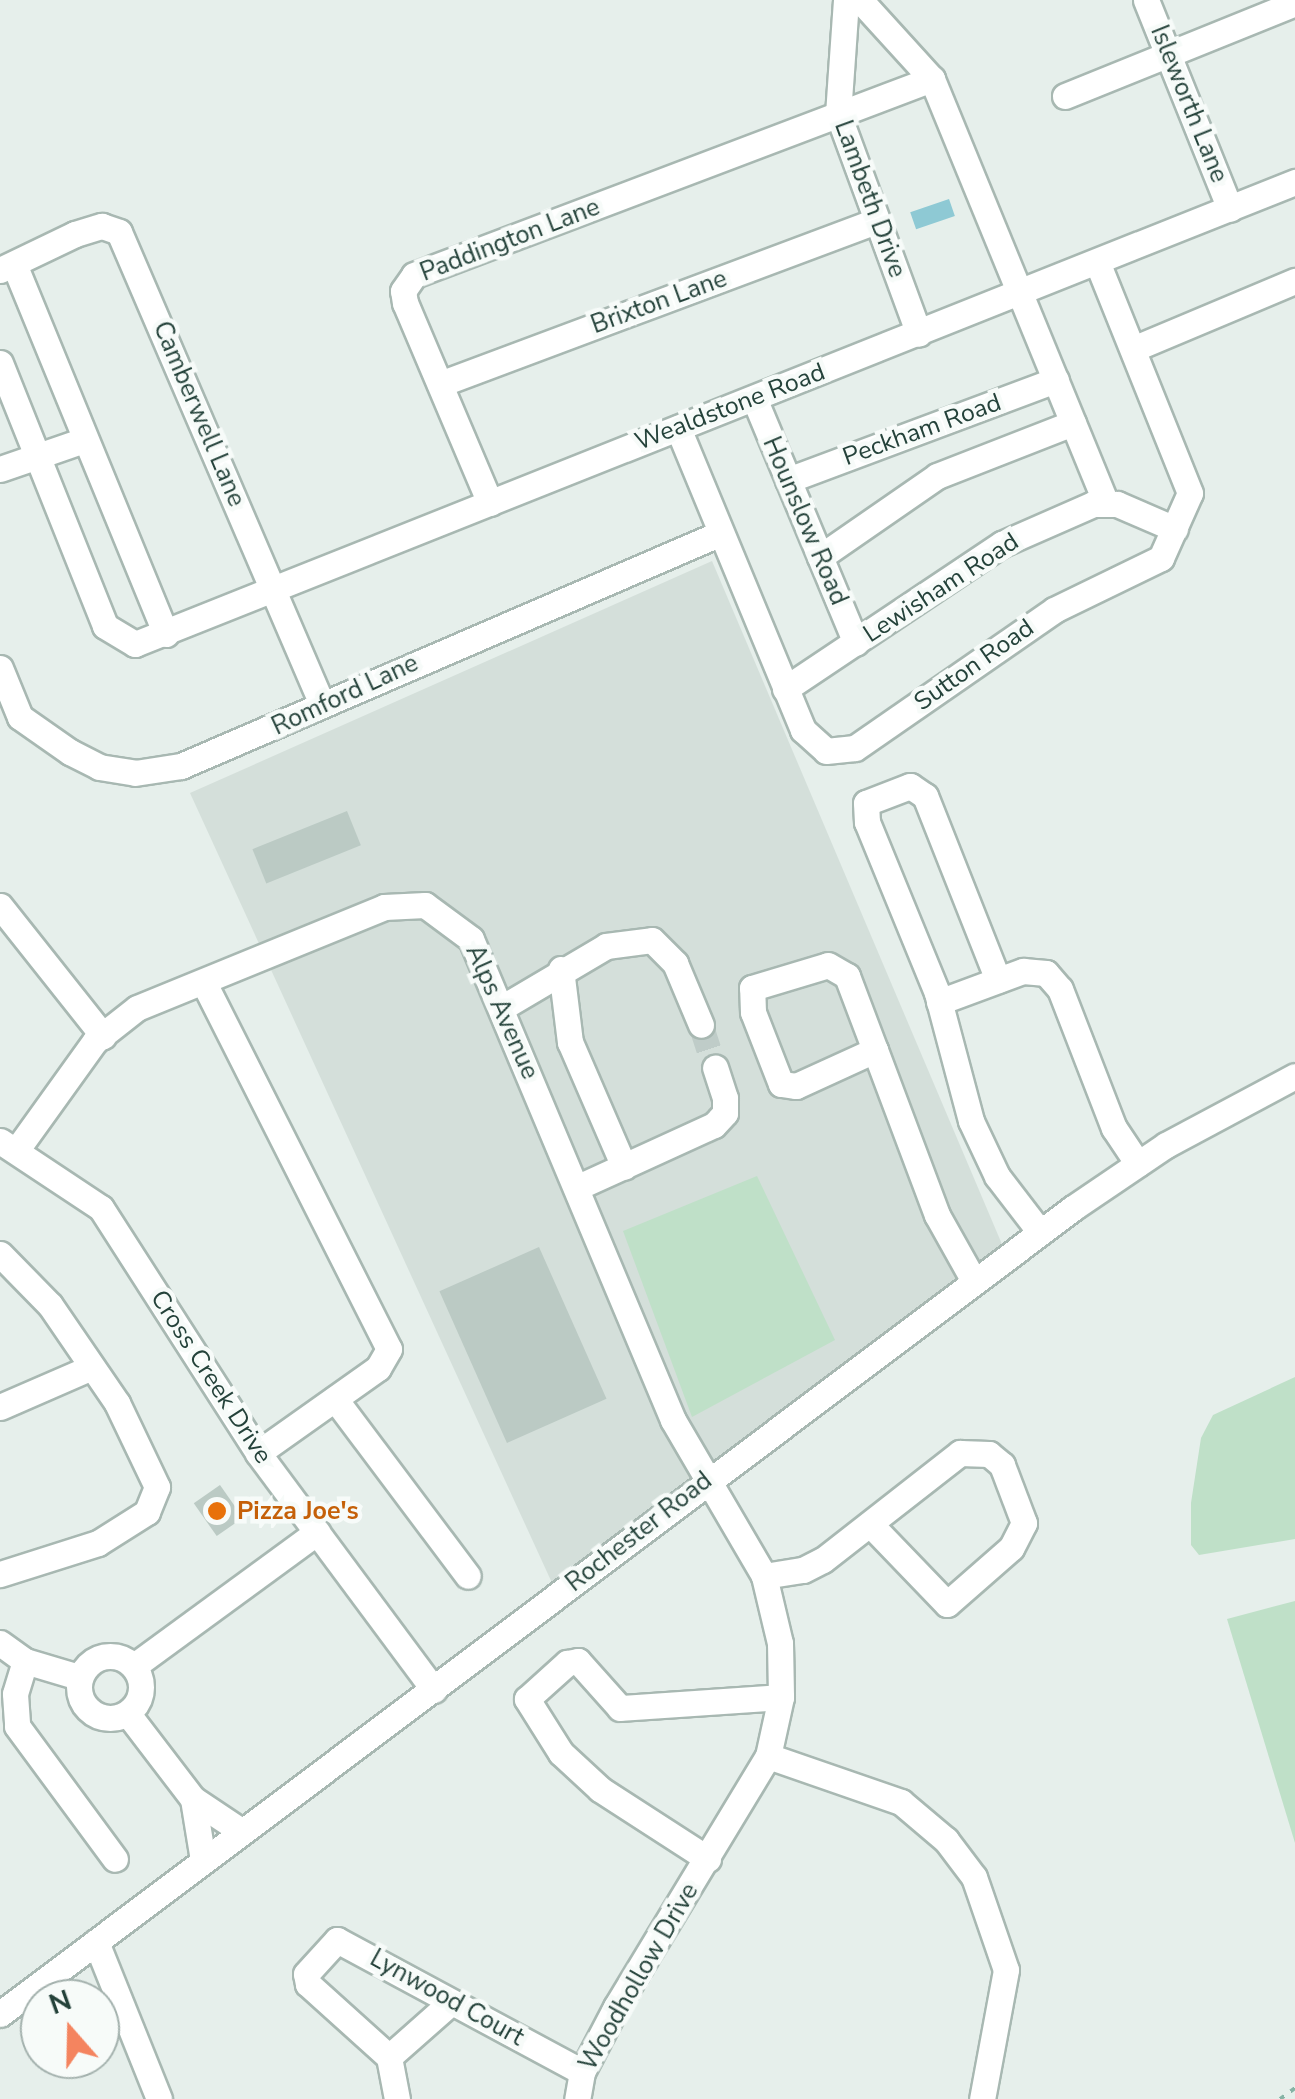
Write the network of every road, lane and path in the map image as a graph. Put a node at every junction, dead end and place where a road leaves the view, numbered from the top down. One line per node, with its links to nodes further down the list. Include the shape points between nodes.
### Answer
1 (846, 0): 8 (street, Lambeth Drive)
2 (860, 0): 6 (street)
3 (1146, 0): 5 (street, Isleworth Lane)
4 (1295, 3): 5 (street)
5 (1170, 55): 7 (street); 10 (street, Isleworth Lane)
6 (932, 80): 8 (street); 15 (street)
7 (1065, 96)
8 (838, 114): 11 (street, Lambeth Drive); 20 (street, Paddington Lane, via 414,275 405,303)
9 (1295, 182): 10 (street, Wealdstone Road)
10 (1230, 209): 12 (street, Wealdstone Road)
11 (877, 220): 16 (street, Lambeth Drive); 20 (street, Brixton Lane)
12 (1098, 264): 15 (street, Wealdstone Road); 17 (street, Sutton Road)
13 (7, 267): 24 (street); 33 (street, Camberwell Lane, via 89,230 119,232)
14 (1295, 281): 17 (street)
15 (1021, 295): 16 (street, Wealdstone Road); 19 (street)
16 (919, 334): 21 (street, Wealdstone Road)
17 (1133, 349): 30 (street, Sutton Road, via 1186,476 1190,494)
18 (0, 363): 25 (street, Wealdstone Road)
19 (1056, 380): 22 (street); 27 (street, Peckham Road)
20 (440, 384): 29 (street, Paddington Lane)
21 (754, 398): 23 (street, Wealdstone Road); 27 (street, Hounslow Road)
22 (1073, 423): 28 (street); 32 (street, via 936,476)
23 (678, 428): 29 (street, Wealdstone Road); 31 (street, Sutton Road)
24 (84, 440): 25 (street); 34 (street)
25 (37, 455): 26 (street); 34 (street, Wealdstone Road, via 105,626 135,644)
26 (0, 470)
27 (788, 480): 32 (street, Hounslow Road)
28 (1105, 501): 30 (street); 35 (street, Lewisham Road, via 1013,538)
29 (490, 502): 33 (street, Wealdstone Road)
30 (1175, 529): 37 (street, Sutton Road, via 1161,558 1054,610 855,748 826,751 812,741)
31 (721, 533): 37 (street, Sutton Road); 38 (street, Romford Lane)
32 (820, 556): 35 (street, Hounslow Road)
33 (274, 590): 34 (street, Wealdstone Road); 38 (street, Camberwell Lane)
34 (166, 634)
35 (856, 644): 37 (street, Lewisham Road)
36 (0, 668): 38 (street, Romford Lane, via 20,717 99,767 136,773 181,766 282,726)
37 (785, 690)
38 (321, 702)
39 (0, 906): 46 (street)
40 (560, 970): 44 (street); 45 (street, via 606,946 652,940 674,963); 52 (street, via 570,1042)
41 (998, 980): 43 (street); 43 (street, via 925,796 910,786 865,810); 51 (street, via 1036,970 1053,979 1114,1128)
42 (204, 983): 44 (street, Alps Avenue, via 406,903 460,927); 46 (street, Alps Avenue, via 137,1008); 58 (street, via 386,1334 389,1349 378,1368)
43 (939, 1002): 54 (street, via 972,1121 998,1176)
44 (503, 1007): 53 (street, Alps Avenue)
45 (701, 1025)
46 (103, 1036): 50 (street, Alps Avenue)
47 (875, 1050): 47 (street, via 838,966 752,988 753,1012 781,1084 796,1086); 56 (street, via 937,1215)
48 (715, 1068): 52 (street, via 725,1113 714,1125)
49 (1295, 1076): 51 (street, Rochester Road)
50 (9, 1144): 60 (street, Cross Creek Drive, via 101,1208)
51 (1138, 1164): 54 (street, Rochester Road)
52 (624, 1168): 53 (street)
53 (578, 1187): 61 (street, Alps Avenue)
54 (1040, 1232): 56 (street, Rochester Road)
55 (0, 1254): 57 (street, via 50,1305)
56 (974, 1281): 61 (street, Rochester Road)
57 (92, 1367): 59 (street); 64 (street, via 157,1487 147,1512 98,1544)
58 (335, 1399): 60 (street); 65 (street)
59 (0, 1407)
60 (258, 1452): 63 (street, Cross Creek Drive)
61 (704, 1480): 66 (street, Woodhollow Drive); 71 (street, Rochester Road)
62 (870, 1524): 62 (street, via 920,1480 973,1451 1002,1464 1024,1523 1011,1548 948,1604); 66 (street, via 803,1570)
63 (317, 1532): 69 (street); 71 (street, Cross Creek Drive)
64 (0, 1574)
65 (468, 1576)
66 (764, 1576): 72 (street, Woodhollow Drive, via 780,1643)
67 (0, 1643): 68 (street)
68 (25, 1661): 70 (street); 78 (street, via 15,1694 18,1726)
69 (134, 1666): 70 (street, via 104,1656); 73 (street, via 140,1700)
70 (80, 1677): 73 (street, via 79,1696 90,1713 110,1720)
71 (434, 1690): 76 (street, Rochester Road)
72 (781, 1697): 74 (street, Woodhollow Drive); 77 (street, Woodhollow Drive, via 620,1708 578,1662 566,1663 527,1699 560,1753 600,1789)
73 (128, 1714): 75 (street)
74 (768, 1756): 77 (street, Woodhollow Drive); 89 (street, via 901,1802 946,1840 974,1876 1006,1970)
75 (193, 1799): 76 (street); 79 (street)
76 (240, 1831): 79 (street, Rochester Road)
77 (708, 1858): 84 (street, Woodhollow Drive)
78 (115, 1860)
79 (202, 1860): 80 (street, Rochester Road)
80 (96, 1942): 82 (street, Rochester Road); 86 (street)
81 (450, 2003): 83 (street); 83 (street, Lynwood Court, via 350,1943 328,1945 306,1974 308,1984); 84 (street, Lynwood Court)
82 (0, 2014)
83 (389, 2057): 87 (street)
84 (582, 2072): 88 (street, Woodhollow Drive)
85 (1295, 2088): 90 (path)
86 (159, 2099)
87 (396, 2099)
88 (576, 2099)
89 (982, 2099)
90 (1280, 2099)

